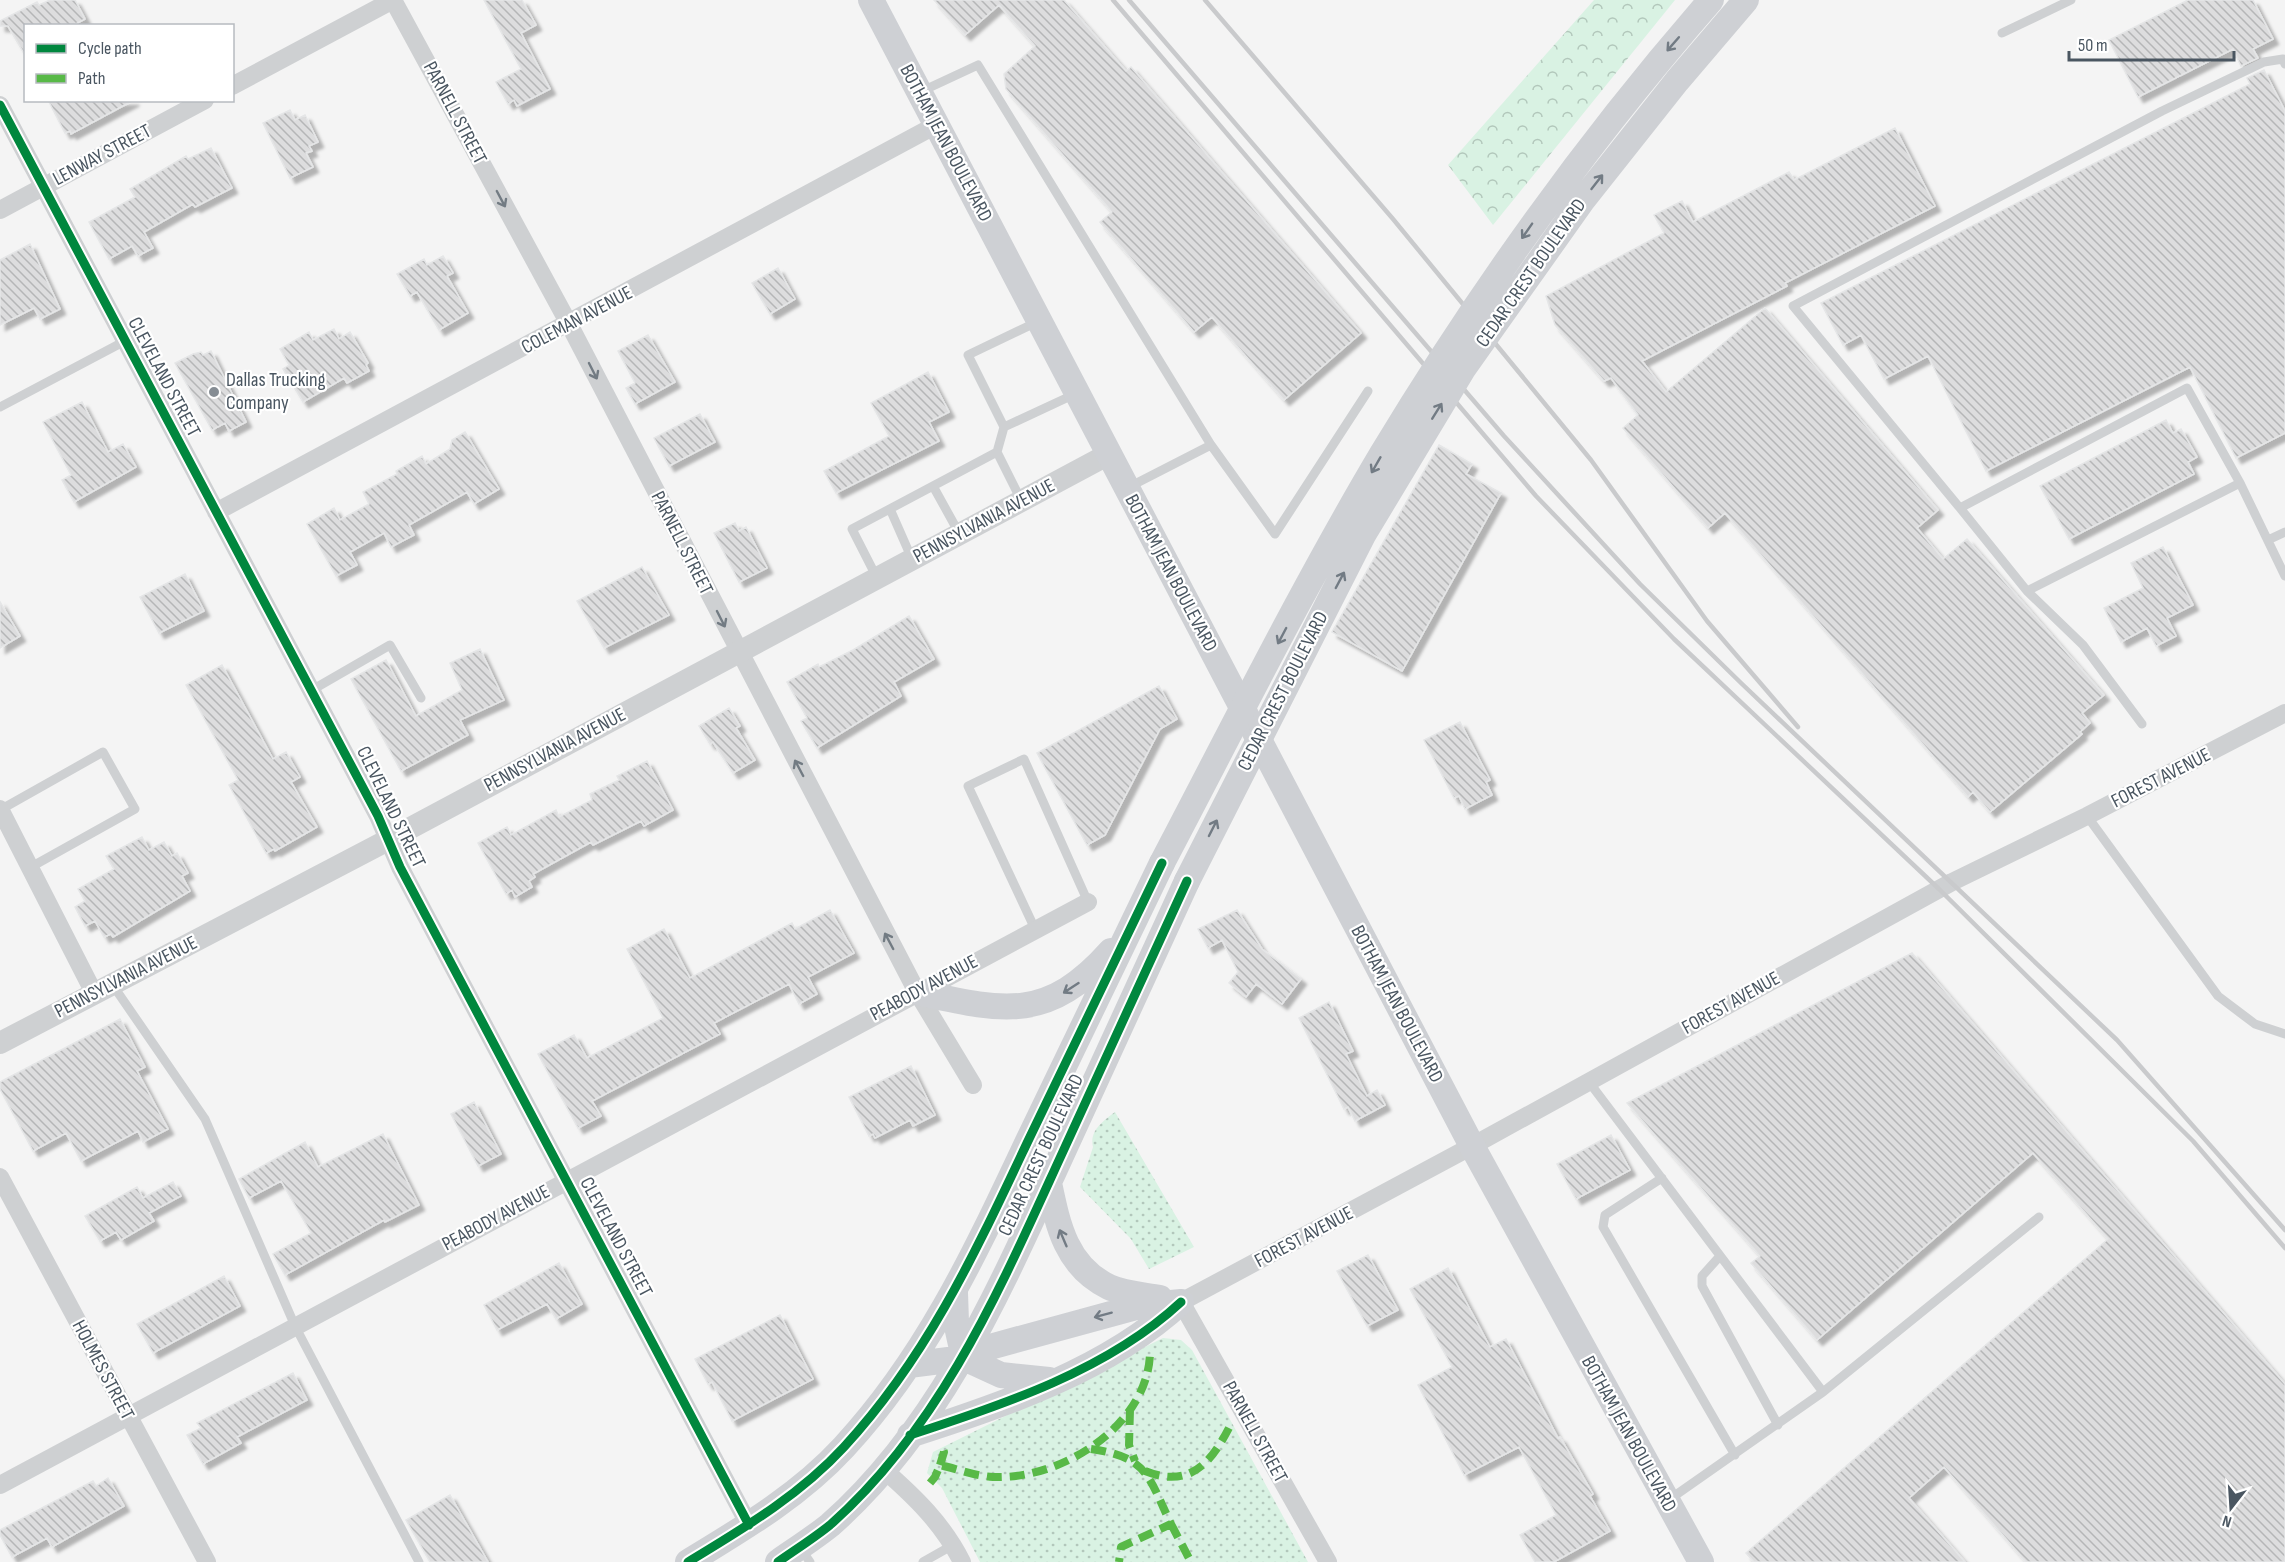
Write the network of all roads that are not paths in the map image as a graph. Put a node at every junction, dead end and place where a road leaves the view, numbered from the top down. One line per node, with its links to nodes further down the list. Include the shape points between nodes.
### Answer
1 (393, 0): 8 (street); 16 (street, PARNELL STREET, one-way to 16)
2 (871, 0): 9 (main road, BOTHAM JEAN BOULEVARD)
3 (1711, 0): 50 (main road, CEDAR CREST BOULEVARD, one-way to 50, bridge, via 1552,196 1492,280 1382,454 1323,557)
4 (1746, 0): 61 (main road, CEDAR CREST BOULEVARD, one-way to 4, bridge, via 1187,881 1358,545 1463,369 1520,285 1582,201)
5 (2071, 0): 6 (lane)
6 (2002, 33)
7 (2285, 64): 29 (lane, via 2283,59 2264,62 2162,111 1793,306)
8 (234, 85)
9 (919, 92): 12 (main road, BOTHAM JEAN BOULEVARD); 22 (lane, via 978,65)
10 (200, 102): 13 (street, LENWAY STREET)
11 (0, 105): 13 (street, CLEVELAND STREET)
12 (936, 125): 15 (main road, BOTHAM JEAN BOULEVARD); 16 (street, COLEMAN AVENUE)
13 (43, 186): 14 (street, LENWAY STREET); 17 (street, CLEVELAND STREET)
14 (0, 210)
15 (1039, 321): 19 (main road, BOTHAM JEAN BOULEVARD); 21 (lane, via 968,355)
16 (569, 324): 31 (street, COLEMAN AVENUE); 39 (street, PARNELL STREET, one-way to 39)
17 (125, 341): 20 (lane); 31 (street, CLEVELAND STREET)
18 (1368, 391): 22 (lane, via 1275,534)
19 (1077, 393): 21 (lane); 24 (main road, BOTHAM JEAN BOULEVARD)
20 (0, 407)
21 (1004, 427): 23 (lane)
22 (1211, 445): 27 (lane)
23 (997, 452): 26 (lane); 28 (lane)
24 (1109, 454): 27 (main road, BOTHAM JEAN BOULEVARD); 28 (street, PENNSYLVANIA AVENUE)
25 (2240, 483): 29 (lane, via 2187,388); 34 (lane); 38 (lane)
26 (933, 486): 30 (lane); 33 (lane)
27 (1127, 488): 57 (main road, BOTHAM JEAN BOULEVARD)
28 (1022, 501): 33 (street, PENNSYLVANIA AVENUE)
29 (1960, 508): 38 (lane)
30 (890, 510): 35 (lane); 37 (lane, via 852,529)
31 (216, 512): 40 (street, CLEVELAND STREET)
32 (2285, 532): 34 (lane)
33 (959, 534): 35 (street, PENNSYLVANIA AVENUE)
34 (2268, 540): 36 (lane)
35 (912, 559): 37 (street, PENNSYLVANIA AVENUE)
36 (2285, 576)
37 (877, 578): 39 (street, PENNSYLVANIA AVENUE)
38 (2027, 591): 43 (lane, via 2083,645)
39 (737, 652): 46 (street, PENNSYLVANIA AVENUE); 52 (street, PARNELL STREET, one-way to 39)
40 (312, 690): 41 (lane, via 390,645); 46 (street, CLEVELAND STREET)
41 (421, 698)
42 (2285, 713): 45 (street, FOREST AVENUE)
43 (2142, 724)
44 (0, 810): 47 (street); 47 (lane, via 103,752 135,809)
45 (2086, 816): 53 (lane, via 2218,996 2255,1024); 55 (street, FOREST AVENUE, via 1952,882)
46 (388, 840): 51 (street, PENNSYLVANIA AVENUE); 60 (street, CLEVELAND STREET)
47 (31, 867): 51 (street)
48 (1088, 902): 49 (street, PEABODY AVENUE); 49 (lane, via 1024,759 968,786)
49 (1035, 929): 52 (street, PEABODY AVENUE)
50 (1128, 933): 52 (main road, one-way to 52, via 1071,990 1048,1000 986,1007); 64 (main road, CEDAR CREST BOULEVARD)
51 (103, 989): 54 (street, PENNSYLVANIA AVENUE); 66 (lane, via 205,1119)
52 (917, 993): 56 (street, PARNELL STREET); 60 (street, PEABODY AVENUE)
53 (2285, 1034)
54 (0, 1043)
55 (1589, 1082): 57 (street, FOREST AVENUE); 59 (lane)
56 (973, 1085)
57 (1472, 1146): 65 (street, FOREST AVENUE); 77 (main road, BOTHAM JEAN BOULEVARD)
58 (0, 1177): 71 (street, HOLMES STREET)
59 (1662, 1178): 63 (lane); 74 (lane, via 1605,1215 1603,1227)
60 (566, 1180): 66 (street, PEABODY AVENUE); 78 (street, CLEVELAND STREET)
61 (1049, 1183): 65 (main road, one-way to 61, via 1111,1288 1089,1275 1071,1256 1060,1234); 67 (main road, CEDAR CREST BOULEVARD)
62 (2039, 1217): 70 (lane)
63 (1720, 1256): 70 (lane); 72 (lane, via 1702,1276 1702,1286)
64 (955, 1293): 67 (main road); 68 (main road, CEDAR CREST BOULEVARD)
65 (1181, 1302): 67 (main road, one-way to 67, via 1140,1306 990,1347); 69 (main road, via 1154,1327 1109,1356); 87 (street, PARNELL STREET)
66 (295, 1326): 71 (street, PEABODY AVENUE); 82 (lane)
67 (964, 1358): 68 (main road); 69 (main road, via 1001,1375); 73 (main road, CEDAR CREST BOULEVARD)
68 (909, 1365): 78 (main road, CEDAR CREST BOULEVARD, via 843,1448 775,1509)
69 (1054, 1381): 73 (main road)
70 (1822, 1392): 72 (lane)
71 (128, 1415): 76 (street, PEABODY AVENUE); 81 (street, HOLMES STREET)
72 (1778, 1425): 74 (lane)
73 (910, 1435): 75 (main road, CEDAR CREST BOULEVARD)
74 (1735, 1455): 77 (lane)
75 (883, 1469): 79 (street, via 912,1494); 80 (main road, CEDAR CREST BOULEVARD)
76 (0, 1485)
77 (1665, 1502): 88 (main road, BOTHAM JEAN BOULEVARD)
78 (749, 1525): 83 (main road, CEDAR CREST BOULEVARD)
79 (953, 1545): 85 (lane); 86 (street)
80 (805, 1554): 84 (main road, CEDAR CREST BOULEVARD)
81 (207, 1562)
82 (419, 1562)
83 (688, 1562)
84 (778, 1562)
85 (923, 1562)
86 (962, 1562)
87 (1328, 1562)
88 (1701, 1562)

